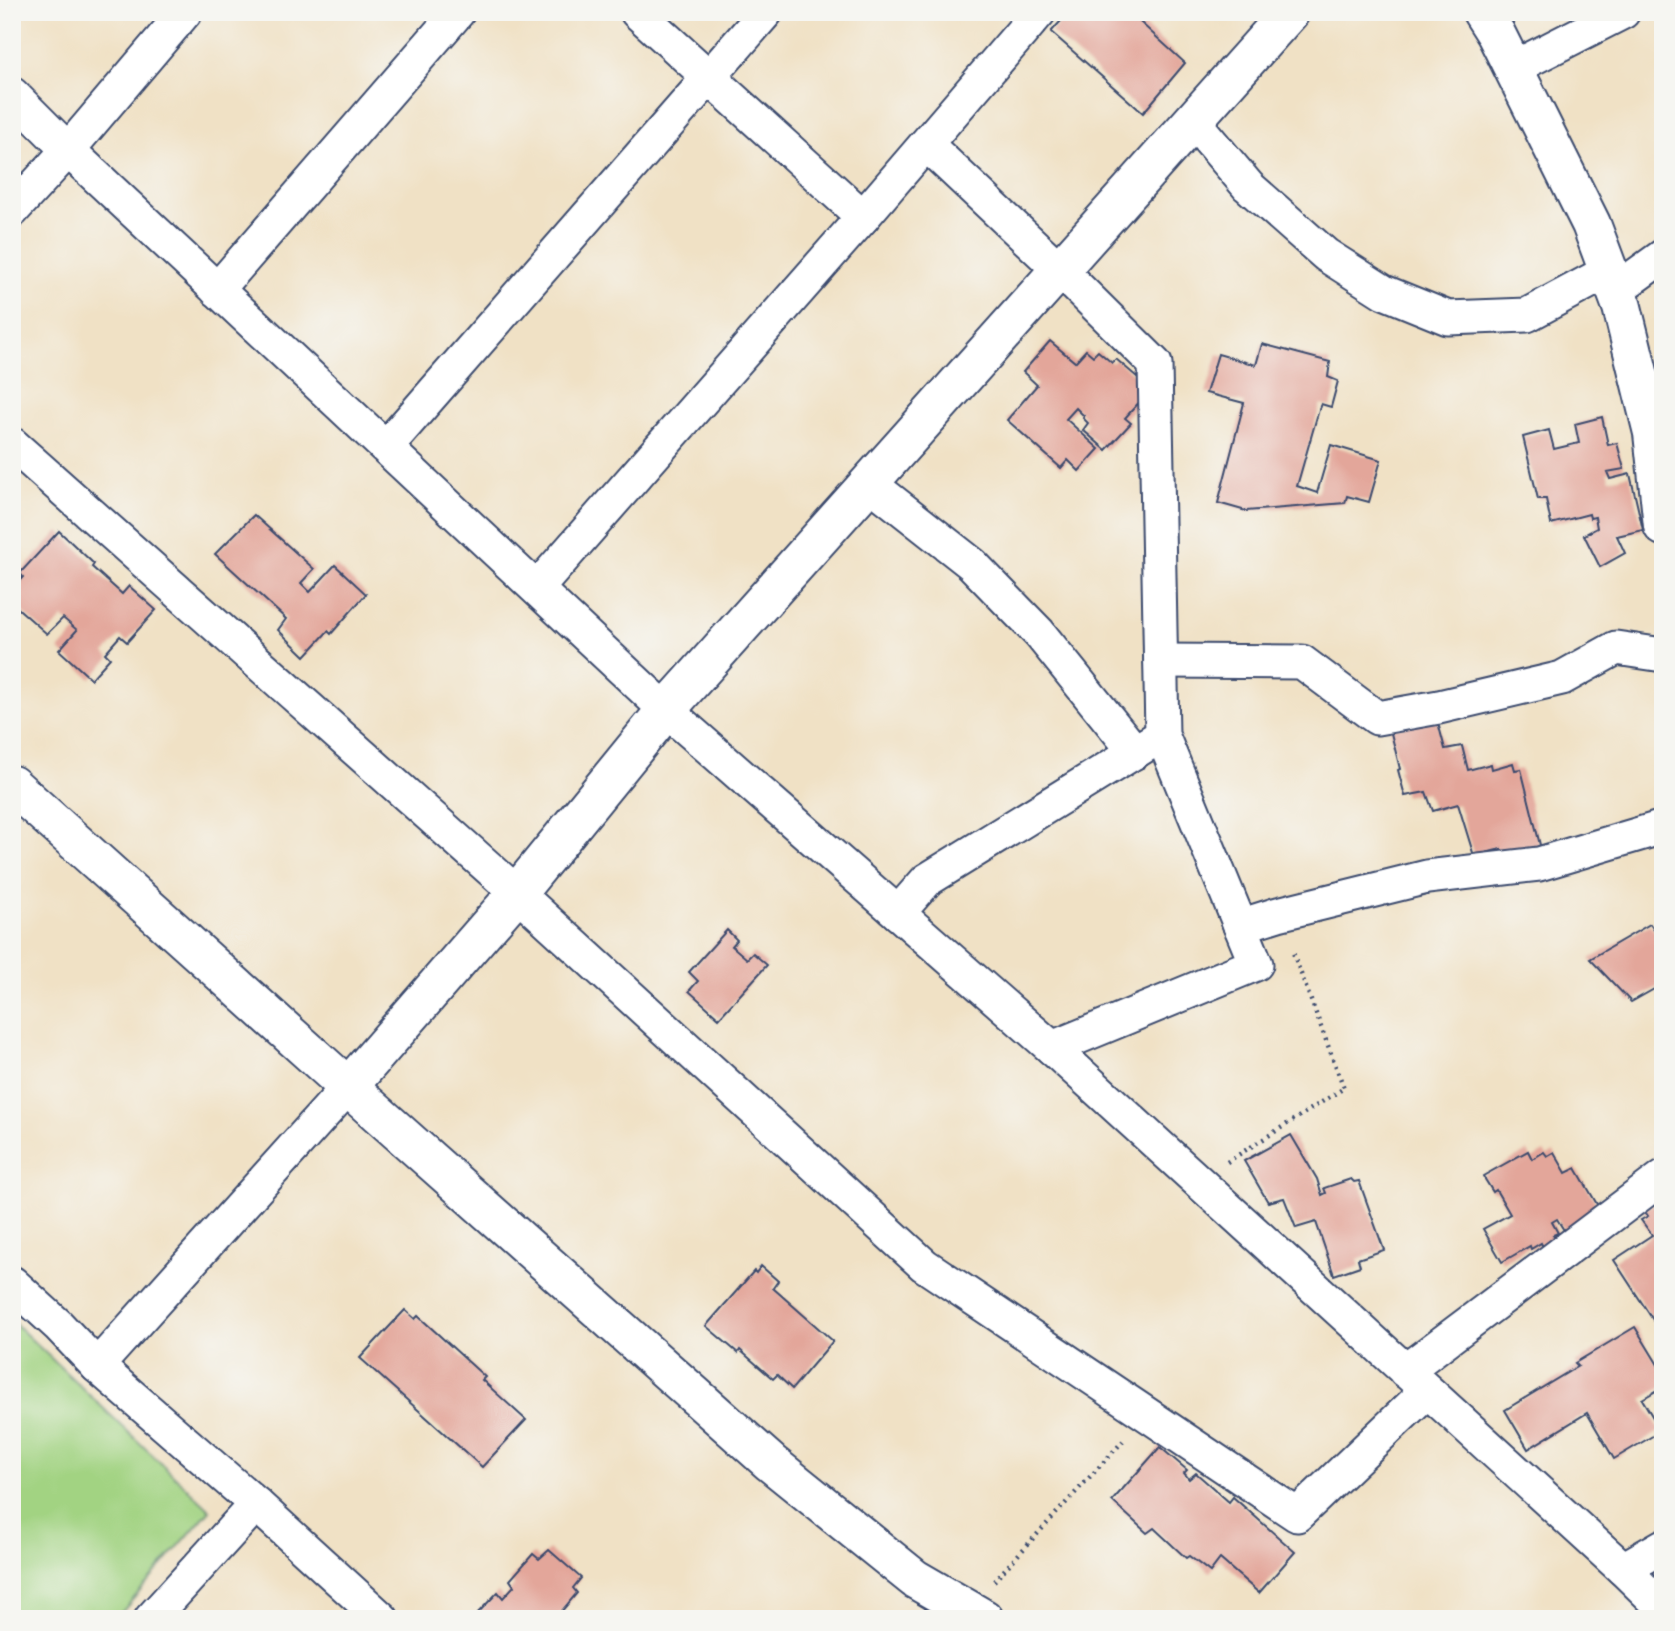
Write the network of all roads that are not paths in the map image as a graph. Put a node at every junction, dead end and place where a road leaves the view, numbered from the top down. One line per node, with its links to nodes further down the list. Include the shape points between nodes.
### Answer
1 (185, 12): 14 (street)
2 (458, 12): 20 (street)
3 (637, 12): 10 (street)
4 (766, 12): 10 (street)
5 (1039, 12): 13 (street)
6 (1290, 12): 12 (street)
7 (1482, 12): 9 (street)
8 (1623, 12): 9 (street)
9 (1513, 68): 19 (street, via 1591,223)
10 (709, 77): 16 (street); 23 (street)
11 (12, 94): 14 (street)
12 (1193, 121): 18 (street); 19 (street, via 1248,187 1326,255 1384,292 1448,318 1527,315)
13 (926, 144): 16 (street); 18 (street)
14 (68, 150): 15 (street); 20 (street)
15 (12, 211)
16 (863, 217): 26 (street)
17 (1663, 256): 19 (street)
18 (1060, 270): 24 (street); 28 (street, via 1155,364)
19 (1612, 280): 21 (street)
20 (217, 290): 23 (street)
21 (1658, 432): 25 (street)
22 (12, 443): 33 (street)
23 (386, 447): 26 (street)
24 (869, 483): 29 (street); 30 (street, via 972,564)
25 (1663, 526)
26 (537, 588): 29 (street)
27 (1663, 655): 28 (street, via 1615,648 1562,678 1377,718 1302,662)
28 (1161, 661): 30 (street)
29 (666, 710): 33 (street); 34 (street)
30 (1149, 744): 34 (street, via 927,880); 35 (street)
31 (12, 785): 37 (street)
32 (1663, 827): 35 (street, via 1539,864 1427,877)
33 (517, 893): 37 (street); 41 (street, via 924,1265 1297,1515)
34 (898, 913): 36 (street)
35 (1240, 926): 36 (street, via 1256,964)
36 (1052, 1048): 41 (street)
37 (348, 1087): 40 (street); 46 (street, via 771,1463 915,1579)
38 (1663, 1177): 41 (street)
39 (12, 1283): 40 (street)
40 (97, 1366): 42 (street)
41 (1416, 1381): 44 (street)
42 (256, 1504): 47 (street); 48 (street)
43 (1663, 1546): 44 (street)
44 (1623, 1569): 45 (street)
45 (1663, 1608)
46 (976, 1614)
47 (151, 1619)
48 (382, 1619)

